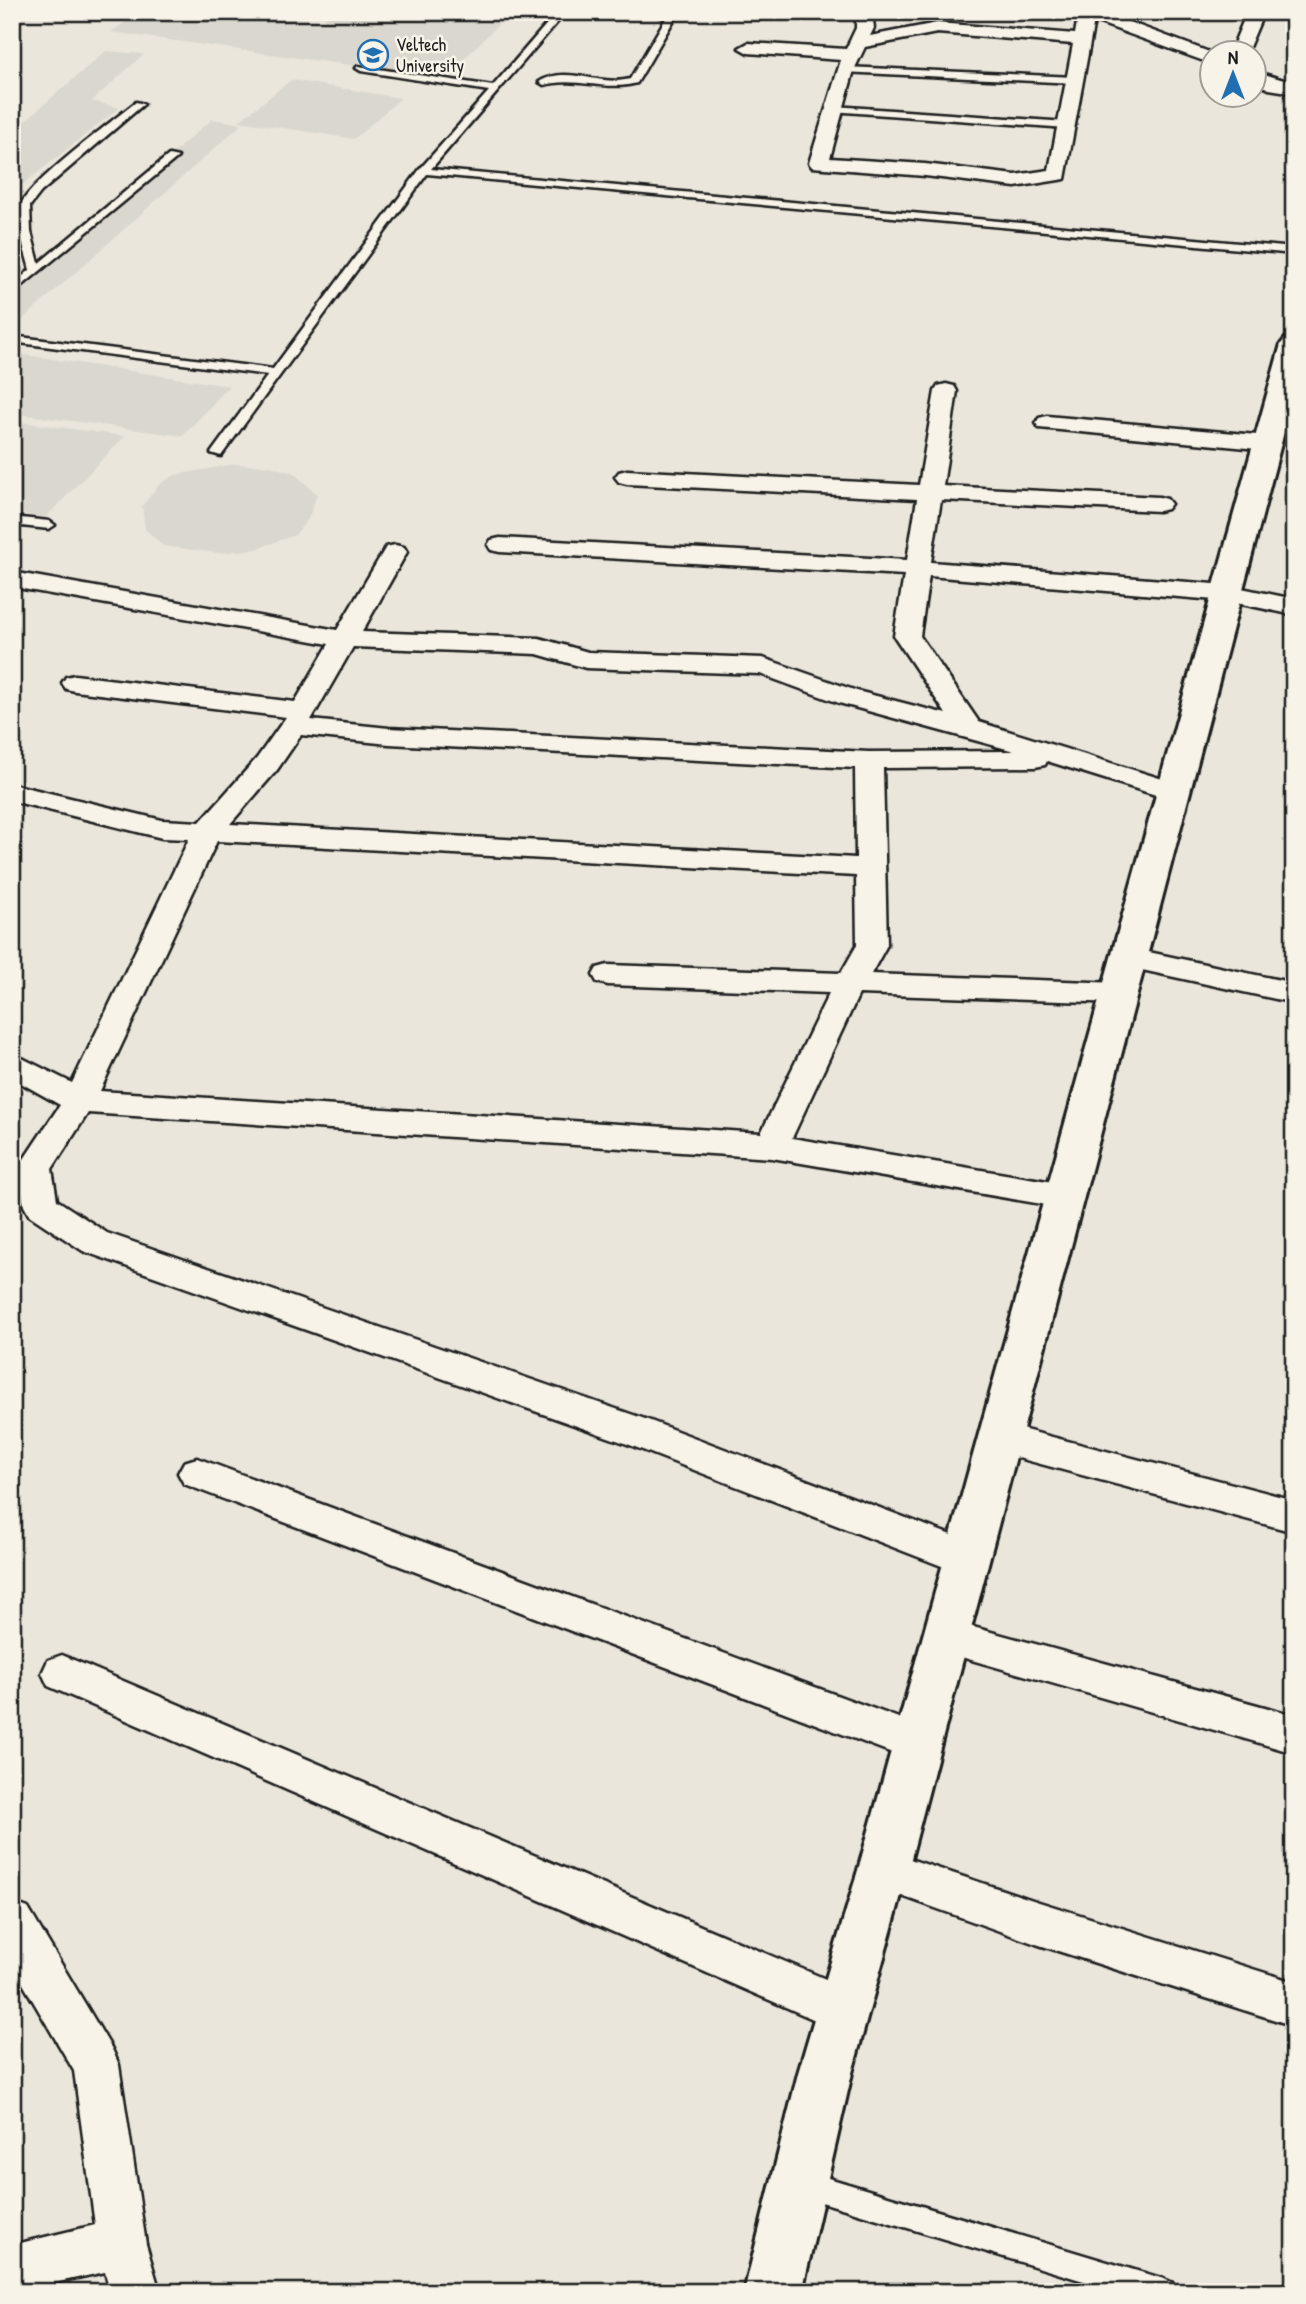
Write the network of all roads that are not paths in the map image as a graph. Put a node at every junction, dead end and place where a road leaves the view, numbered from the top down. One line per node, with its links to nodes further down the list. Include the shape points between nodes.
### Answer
1 (562, 12): 18 (lane)
2 (591, 12): 3 (lane)
3 (612, 12)
4 (648, 12): 15 (lane, via 671,18 634,81 621,84 558,78)
5 (864, 12): 12 (street, via 865,28)
6 (1256, 12): 8 (street)
7 (1086, 13): 9 (street); 11 (street)
8 (1245, 38)
9 (1082, 40): 12 (street, via 937,28); 14 (street)
10 (748, 48): 12 (street)
11 (1198, 53)
12 (852, 56): 14 (lane); 20 (street)
13 (361, 68): 18 (lane)
14 (1076, 80): 21 (street)
15 (544, 82)
16 (1268, 82): 17 (street)
17 (1294, 88)
18 (497, 89): 23 (lane)
19 (139, 104): 25 (lane, via 37,190 25,206)
20 (834, 109): 21 (lane); 21 (street, via 819,163 1015,181 1058,175)
21 (1067, 125)
22 (173, 157): 25 (lane)
23 (424, 171): 24 (lane); 29 (lane)
24 (1294, 251)
25 (36, 271): 26 (lane)
26 (12, 291)
27 (12, 338): 29 (lane)
28 (1294, 344): 32 (street)
29 (275, 373): 33 (lane)
30 (947, 391): 35 (street)
31 (1047, 423): 32 (street)
32 (1278, 434): 43 (street)
33 (217, 453)
34 (627, 477): 35 (street)
35 (930, 492): 36 (street); 41 (street)
36 (1159, 505)
37 (12, 521): 38 (lane)
38 (49, 525)
39 (500, 545): 41 (street)
40 (395, 552): 45 (street)
41 (917, 568): 43 (street); 48 (street, via 907,636)
42 (12, 579): 45 (street)
43 (1227, 593): 44 (street); 52 (street)
44 (1294, 607)
45 (344, 639): 47 (street); 48 (street, via 539,646 586,660 763,666 848,697)
46 (75, 683): 47 (street)
47 (299, 718): 50 (street, via 389,736); 53 (street, via 267,764)
48 (969, 728): 49 (street)
49 (1069, 759): 50 (street); 52 (street)
50 (869, 760): 54 (street)
51 (12, 792): 53 (street, via 162,830)
52 (1175, 792): 56 (street)
53 (206, 833): 54 (street); 60 (street)
54 (871, 868): 57 (street, via 872,945)
55 (608, 975): 57 (street)
56 (1125, 976): 57 (street); 58 (street); 62 (street)
57 (849, 985): 61 (street)
58 (1294, 993)
59 (12, 1064): 60 (street)
60 (79, 1101): 61 (street); 66 (street, via 35,1168 41,1206 95,1241 635,1431)
61 (772, 1146): 62 (street)
62 (1065, 1196): 63 (street)
63 (998, 1438): 65 (street); 66 (street)
64 (197, 1473): 70 (street)
65 (1294, 1516)
66 (965, 1558): 67 (street)
67 (944, 1636): 69 (street); 70 (street)
68 (62, 1674): 74 (street)
69 (1294, 1734)
70 (916, 1743): 71 (street)
71 (883, 1870): 73 (street, via 995,1911); 74 (street)
72 (12, 1923): 76 (street, via 96,2065)
73 (1294, 2004)
74 (845, 2010): 75 (street, via 825,2073)
75 (802, 2183): 79 (street); 80 (lane)
76 (122, 2244): 77 (street); 78 (street)
77 (26, 2265)
78 (135, 2292)
79 (773, 2292)
80 (1164, 2292)

